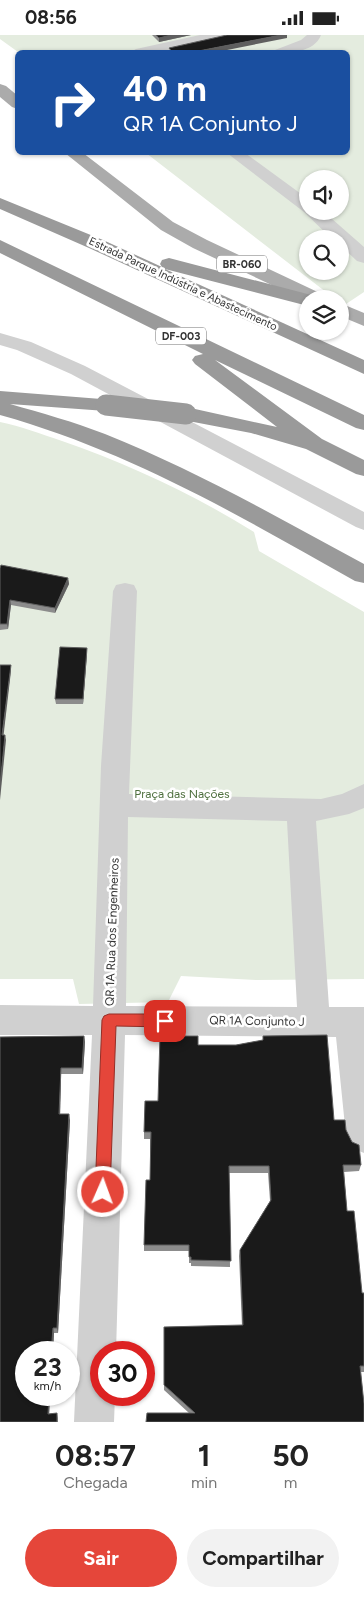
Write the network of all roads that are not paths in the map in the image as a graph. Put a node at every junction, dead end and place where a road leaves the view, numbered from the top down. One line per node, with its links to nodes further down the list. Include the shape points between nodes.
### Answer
1 (221, 35): 3 (street)
2 (314, 35): 4 (street, via 306,43)
3 (150, 50)
4 (288, 50)
5 (0, 89): 6 (main road)
6 (15, 102)
7 (76, 155): 17 (main road, BR-060, via 167,226 200,245)
8 (238, 155): 9 (street)
9 (299, 201)
10 (0, 203): 12 (highway, Estrada Parque Indústria e Abastecimento)
11 (322, 220): 14 (street)
12 (96, 244): 18 (highway); 23 (highway, Estrada Parque Indústria e Abastecimento)
13 (0, 246): 16 (highway, DF-003)
14 (364, 257)
15 (8, 269): 16 (highway)
16 (54, 274): 21 (highway, DF-003)
17 (299, 291)
18 (299, 298)
19 (349, 313): 20 (main road)
20 (364, 320)
21 (154, 323): 26 (highway, DF-003); 27 (highway)
22 (0, 339): 29 (street, via 78,370)
23 (364, 368)
24 (0, 397): 27 (highway, bridge, via 186,414 254,427)
25 (0, 408): 30 (highway, via 85,433 148,459)
26 (364, 423)
27 (314, 444): 28 (highway)
28 (364, 469)
29 (364, 521)
30 (364, 575)
31 (125, 591): 33 (street, QR 1A Rua dos Engenheiros, via 115,766)
32 (364, 795): 34 (street, via 349,803)
33 (116, 805): 34 (street); 36 (street, QR 1A Rua dos Engenheiros)
34 (301, 811): 37 (street)
35 (0, 1020): 36 (street, QR 1A Conjunto J)
36 (109, 1020): 37 (street, QR 1A Conjunto J); 40 (street, QR 1A Rua dos Engenheiros)
37 (314, 1022): 38 (street, QR 1A Conjunto J)
38 (358, 1022): 39 (street)
39 (364, 1135)
40 (94, 1422)

